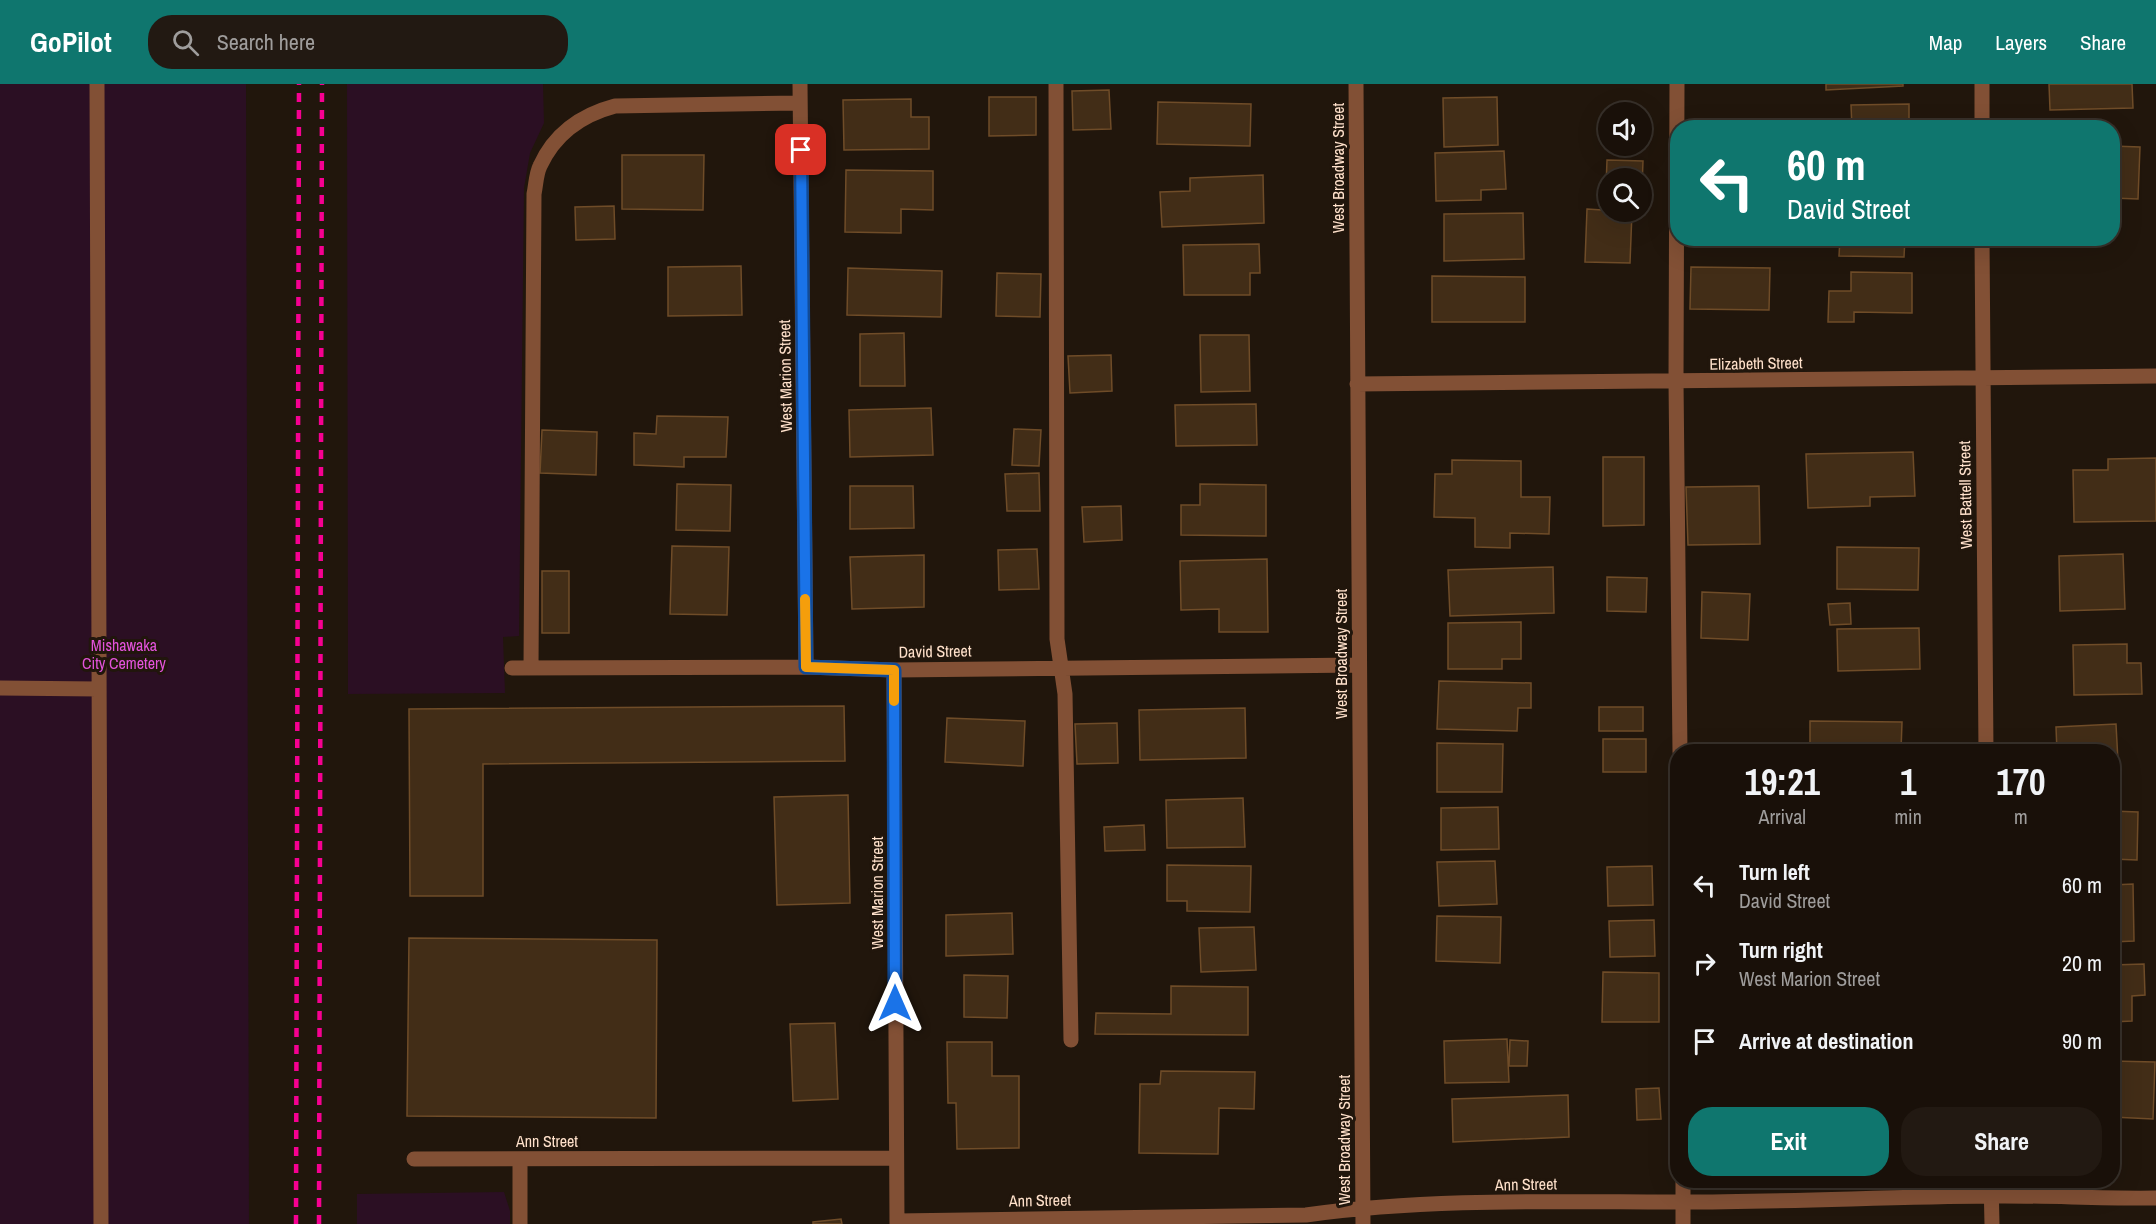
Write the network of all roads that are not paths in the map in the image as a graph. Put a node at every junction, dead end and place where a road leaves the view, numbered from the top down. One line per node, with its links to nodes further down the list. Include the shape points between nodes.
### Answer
1 (97, 84): 23 (street)
2 (800, 84): 7 (street, West Marion Street)
3 (1056, 84): 18 (street, via 1057,639)
4 (1356, 84): 15 (street, West Broadway Street)
5 (1677, 84): 8 (street)
6 (1982, 84): 9 (street)
7 (800, 103): 17 (street, West Marion Street); 20 (street, via 615,106 574,122 539,167 534,194)
8 (1677, 120)
9 (1982, 120)
10 (1676, 246): 14 (street)
11 (1982, 246): 13 (street, West Battell Street)
12 (2156, 376): 13 (street, Elizabeth Street)
13 (1982, 378): 14 (street, Elizabeth Street); 25 (street, West Battell Street)
14 (1676, 382): 15 (street, Elizabeth Street); 24 (street)
15 (1357, 384): 16 (street, West Broadway Street)
16 (1359, 665): 18 (street, David Street); 34 (street, West Broadway Street)
17 (806, 667): 20 (street, David Street); 21 (street, David Street)
18 (1061, 667): 21 (street, David Street); 26 (street, via 1065,694)
19 (512, 668): 20 (street, David Street)
20 (531, 668)
21 (894, 670): 27 (street, West Marion Street)
22 (0, 688): 23 (street)
23 (98, 689): 36 (street)
24 (1680, 744)
25 (1986, 744)
26 (1071, 1040)
27 (896, 1158): 28 (street, Ann Street); 35 (street, West Marion Street)
28 (520, 1159): 29 (street, Ann Street); 37 (street)
29 (414, 1160)
30 (1683, 1188): 33 (street)
31 (1992, 1188): 32 (street, Ann Street); 33 (street, Ann Street); 40 (street)
32 (2156, 1198)
33 (1683, 1202): 34 (street, Ann Street, via 1414,1203); 39 (street)
34 (1363, 1207): 35 (street, Ann Street, via 1306,1215); 38 (street, West Broadway Street)
35 (897, 1222)
36 (101, 1224)
37 (520, 1224)
38 (1363, 1224)
39 (1683, 1224)
40 (1992, 1224)

